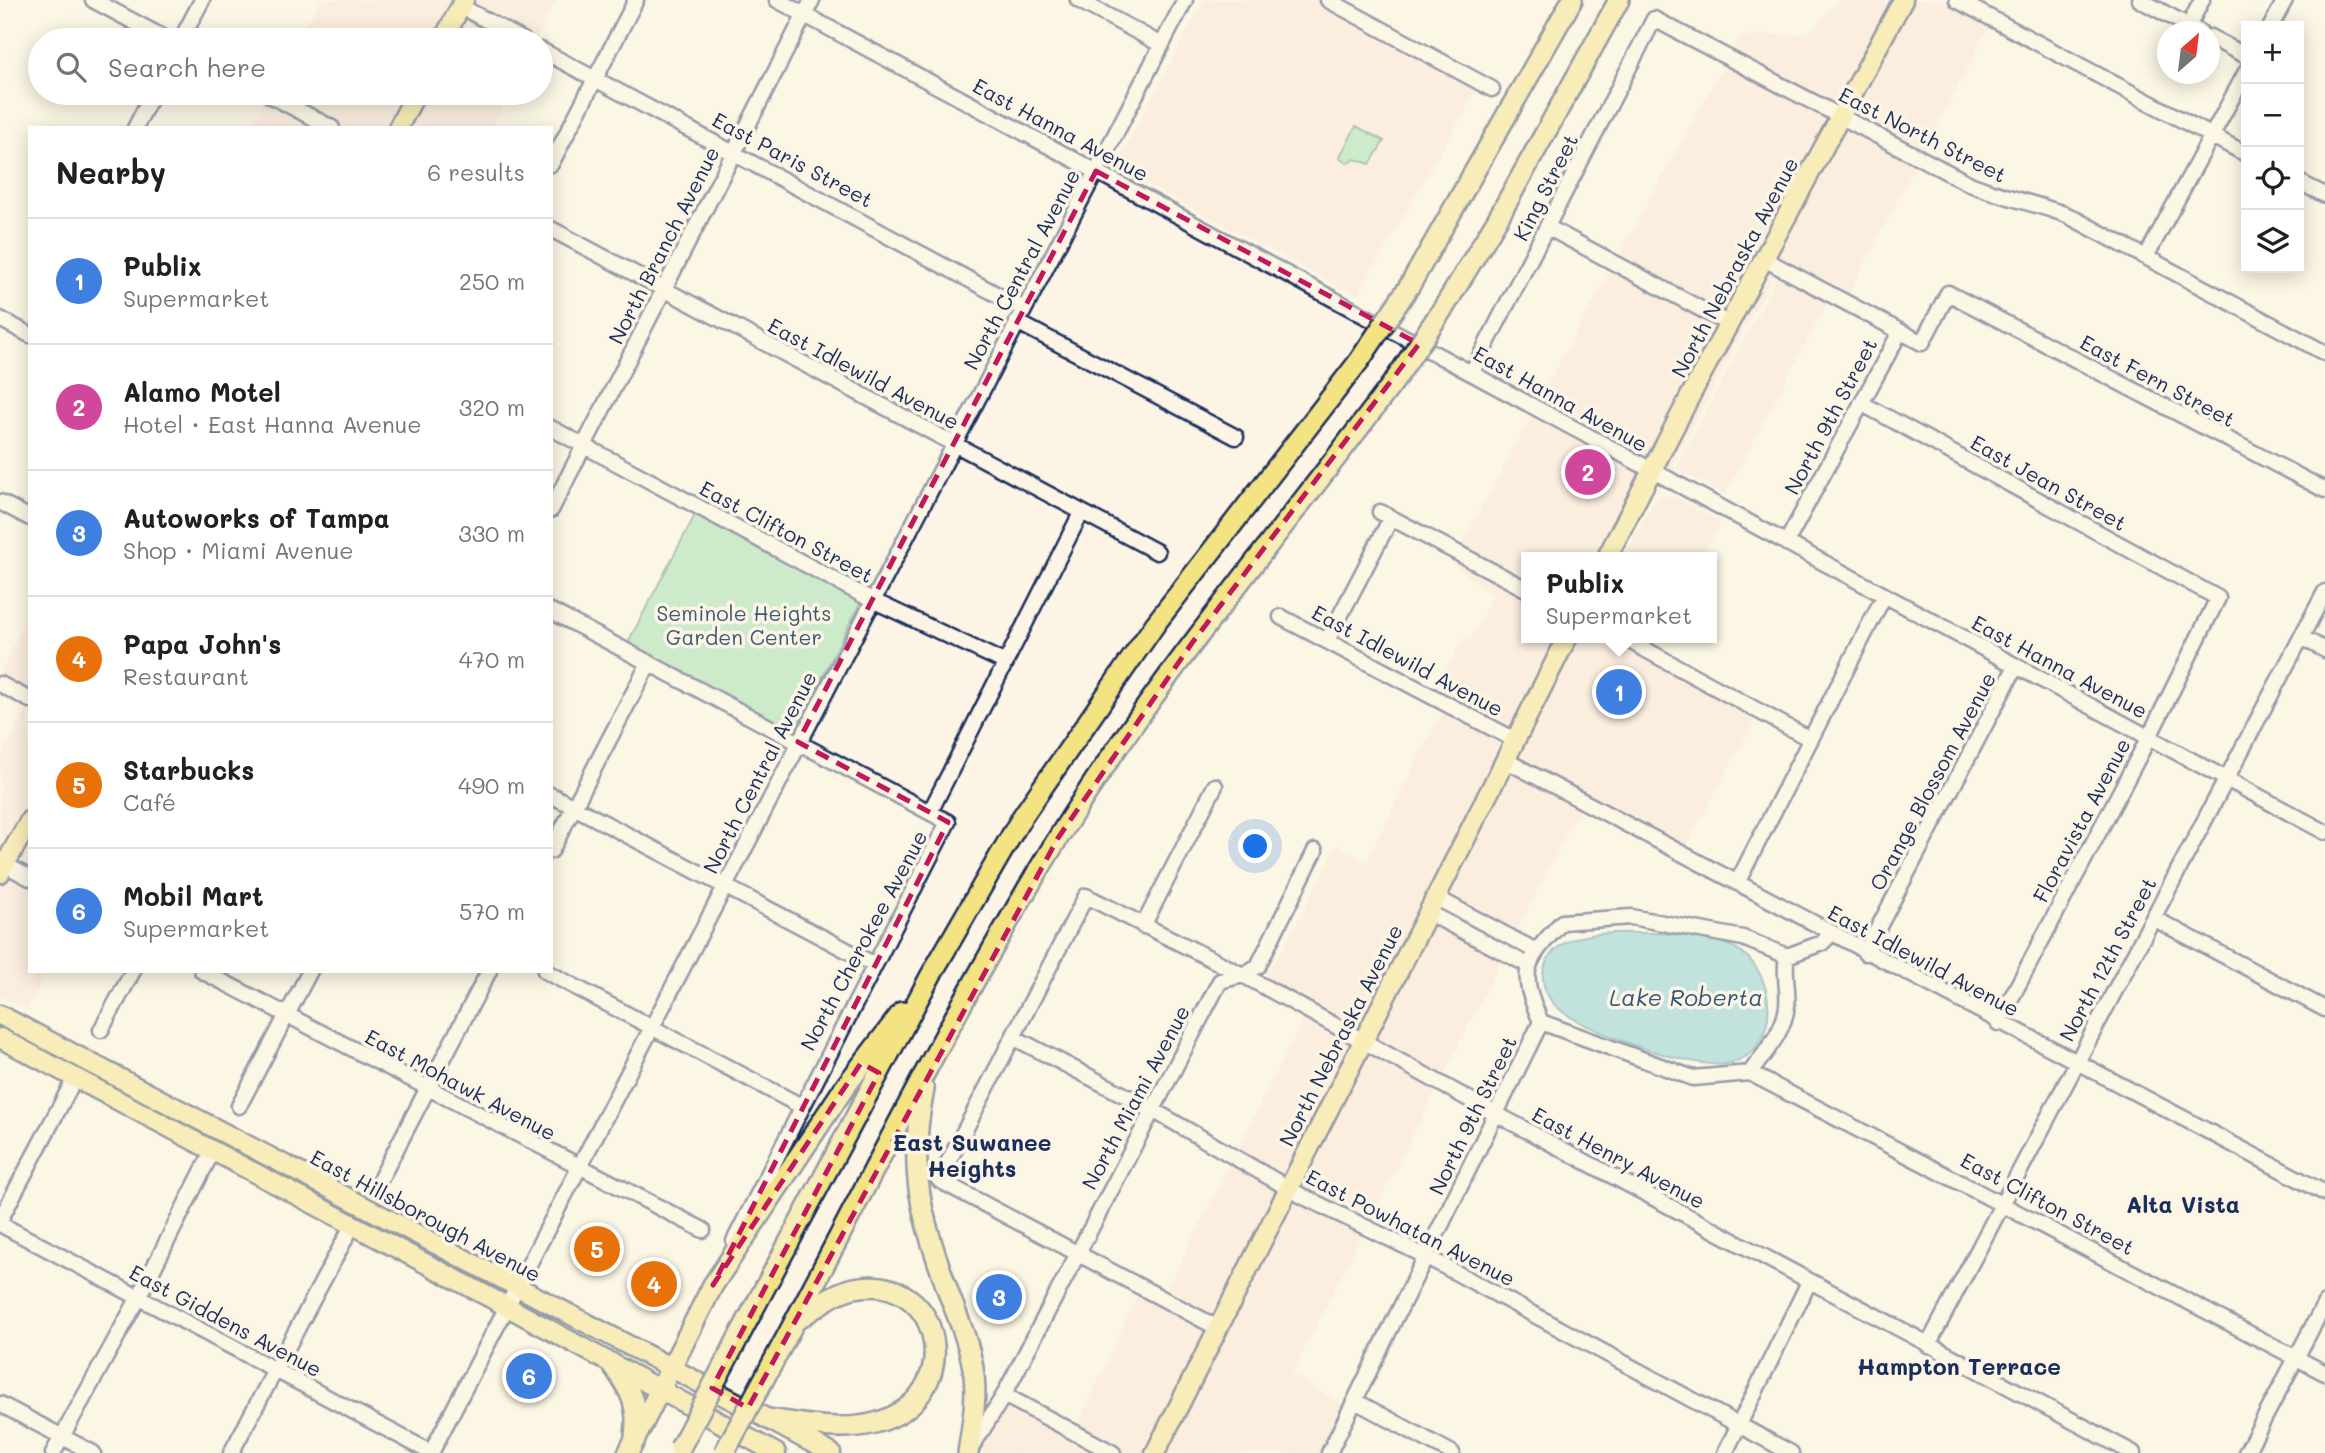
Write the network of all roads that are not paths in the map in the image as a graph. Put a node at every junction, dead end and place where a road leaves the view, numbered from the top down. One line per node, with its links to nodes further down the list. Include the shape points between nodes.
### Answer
1 (93, 0): 22 (street)
2 (202, 0): 23 (street)
3 (636, 0): 30 (street)
4 (777, 0): 17 (street, East Hanna Avenue)
5 (812, 0): 17 (street, North Branch Avenue)
6 (1078, 0): 27 (street)
7 (1185, 0): 27 (street, North Central Avenue)
8 (1328, 0): 32 (street)
9 (1572, 0): 124 (highway, bridge, via 1410,285 1359,361 1084,723 1022,817)
10 (1619, 0): 137 (highway, bridge, via 1446,304 1395,380 1121,742 1034,878)
11 (1903, 0): 36 (main road, North Nebraska Avenue)
12 (1956, 0): 40 (street)
13 (2140, 0): 19 (street)
14 (2202, 0): 20 (street)
15 (2285, 0): 21 (street)
16 (462, 3): 24 (main road); 25 (street)
17 (805, 15): 41 (street, North Branch Avenue); 44 (street, East Hanna Avenue)
18 (1654, 19): 36 (street, East North Street); 47 (street, King Street)
19 (2179, 21)
20 (2196, 21)
21 (2274, 21)
22 (146, 28)
23 (187, 28)
24 (449, 28)
25 (503, 28)
26 (2220, 43): 28 (street)
27 (1162, 45): 44 (street, North Central Avenue)
28 (2241, 54)
29 (553, 56): 30 (street, East Paris Street)
30 (596, 78): 41 (street, East Paris Street); 43 (street)
31 (2241, 81): 40 (street)
32 (1492, 89)
33 (147, 105): 37 (street)
34 (289, 105): 38 (street)
35 (410, 105): 39 (main road)
36 (1841, 116): 49 (street, East North Street, via 1970,184 2067,215); 50 (main road, North Nebraska Avenue)
37 (136, 126)
38 (328, 126)
39 (399, 126)
40 (2212, 136): 42 (street); 49 (street)
41 (735, 151): 51 (street, North Branch Avenue); 53 (street, East Paris Street)
42 (2241, 151)
43 (553, 160)
44 (1096, 171): 53 (street, North Central Avenue); 60 (street, East Hanna Avenue)
45 (2304, 184): 46 (street)
46 (2325, 195)
47 (1549, 228): 56 (street); 60 (street, King Street)
48 (553, 230): 51 (street, East Idlewild Avenue)
49 (2146, 257): 59 (street, East North Street)
50 (1764, 259): 56 (main road, North Nebraska Avenue); 58 (street)
51 (664, 290): 64 (street, East Idlewild Avenue); 65 (street, North Branch Avenue)
52 (1972, 306): 58 (street, North 9th Street, via 1948,293 1922,343); 67 (street, East Fern Street)
53 (1024, 309): 55 (street, North Central Avenue)
54 (0, 318): 57 (street)
55 (1017, 323): 63 (street); 64 (street, North Central Avenue)
56 (1730, 324): 66 (main road, North Nebraska Avenue)
57 (28, 332)
58 (1900, 332): 61 (street, North 9th Street)
59 (2325, 353)
60 (1472, 372): 66 (street, East Hanna Avenue)
61 (1861, 402): 72 (street, North 9th Street); 78 (street, East Jean Street)
62 (553, 429): 65 (street, East Clifton Street)
63 (1236, 438)
64 (952, 445): 70 (street, East Idlewild Avenue); 79 (street, North Central Avenue)
65 (584, 446): 69 (street, North Branch Avenue); 79 (street, East Clifton Street)
66 (1651, 471): 72 (street, East Hanna Avenue); 74 (main road, North Nebraska Avenue)
67 (2325, 491)
68 (0, 502): 71 (street)
69 (553, 506)
70 (1082, 513): 73 (street, East Idlewild Avenue); 88 (street, North Cherokee Avenue)
71 (28, 517)
72 (1786, 543): 77 (street, East Hanna Avenue)
73 (1157, 552)
74 (1610, 552)
75 (1521, 586): 83 (street, via 1385,515)
76 (2325, 592): 82 (street, North 12th Street)
77 (1884, 596): 89 (street, East Hanna Avenue); 93 (street)
78 (2218, 598): 92 (street, Floravista Avenue)
79 (872, 600): 88 (street, East Clifton Street); 95 (street, North Central Avenue)
80 (553, 612): 87 (street)
81 (1281, 617): 83 (street, East Idlewild Avenue)
82 (2301, 637): 86 (street); 97 (street, North 12th Street)
83 (1327, 641): 94 (street, East Idlewild Avenue)
84 (1564, 643): 94 (main road, North Nebraska Avenue)
85 (1634, 643): 93 (street)
86 (2325, 649)
87 (649, 663): 95 (street); 100 (street)
88 (1006, 663): 101 (street, North Cherokee Avenue)
89 (2017, 666): 92 (street, East Hanna Avenue); 115 (street, Orange Blossom Avenue)
90 (0, 684): 91 (street)
91 (28, 699)
92 (2149, 737): 97 (street, East Hanna Avenue); 130 (street, Floravista Avenue)
93 (1810, 739): 108 (street)
94 (1515, 740): 96 (main road, North Nebraska Avenue)
95 (798, 742): 101 (street); 109 (street, North Central Avenue)
96 (1505, 760): 108 (street, East Idlewild Avenue); 110 (main road, North Nebraska Avenue)
97 (2225, 778): 103 (street, East Hanna Avenue); 111 (street, North 12th Street)
98 (1215, 786): 112 (street)
99 (553, 795): 100 (street)
100 (574, 807): 104 (street); 109 (street)
101 (930, 812): 117 (street, North Cherokee Avenue, via 948,822)
102 (28, 823): 106 (main road)
103 (2325, 832)
104 (553, 847)
105 (1315, 851): 125 (street, North Miami Avenue, via 1258,966)
106 (1, 866): 107 (street)
107 (28, 877)
108 (1737, 883): 113 (street, East Idlewild Avenue)
109 (724, 886): 117 (street); 131 (street, North Central Avenue)
110 (1431, 905): 114 (street); 118 (street); 135 (main road, North Nebraska Avenue)
111 (2153, 918): 126 (street); 136 (street, North 12th Street)
112 (1143, 926): 125 (street, East Henry Avenue); 133 (street, East Henry Avenue, via 1086,896)
113 (1830, 934): 115 (street, East Idlewild Avenue); 116 (street, via 1822,943)
114 (1536, 951): 116 (street, via 1562,922 1631,917 1742,938); 118 (street)
115 (1865, 953): 130 (street, East Idlewild Avenue)
116 (1787, 956): 138 (street, via 1788,1005 1780,1031)
117 (873, 964): 141 (street, North Cherokee Avenue)
118 (1528, 965): 129 (street, via 1526,990)
119 (132, 973): 132 (street)
120 (206, 973): 128 (street, East Mohawk Avenue)
121 (309, 973): 128 (street)
122 (488, 973): 140 (street)
123 (549, 973): 131 (street)
124 (931, 975): 157 (highway, via 845,1088); 178 (highway, bridge)
125 (1243, 975): 135 (street, East Henry Avenue); 143 (street, North Miami Avenue, via 1220,981)
126 (2325, 1009)
127 (0, 1015): 158 (main road, East Hillsborough Avenue)
128 (287, 1016): 140 (street, East Mohawk Avenue); 142 (street)
129 (1541, 1022): 138 (street, via 1693,1078); 144 (street, North 9th Street)
130 (1998, 1023): 136 (street, East Idlewild Avenue)
131 (652, 1028): 141 (street); 146 (street, North Central Avenue)
132 (101, 1030)
133 (1013, 1037): 143 (street, East Powhatan Avenue); 154 (street, via 939,1180)
134 (0, 1038): 139 (main road, East Hillsborough Avenue)
135 (1363, 1042): 144 (street, East Henry Avenue); 148 (main road, North Nebraska Avenue)
136 (2076, 1063): 149 (street, East Idlewild Avenue); 150 (street, North 12th Street)
137 (929, 1068): 162 (highway); 186 (highway, via 918,1121 917,1188 971,1360 975,1391)
138 (1750, 1073): 150 (street, East Clifton Street)
139 (75, 1078): 145 (main road, East Hillsborough Avenue); 151 (street)
140 (427, 1089): 146 (street, East Mohawk Avenue); 147 (street)
141 (801, 1105): 157 (street, North Cherokee Avenue)
142 (239, 1107)
143 (1152, 1109): 148 (street, East Powhatan Avenue); 154 (street, North Miami Avenue)
144 (1496, 1114): 155 (street, North 9th Street); 156 (street, East Henry Avenue)
145 (213, 1150): 152 (main road, East Hillsborough Avenue); 159 (street)
146 (579, 1169): 153 (street, East Mohawk Avenue); 158 (street, North Central Avenue)
147 (381, 1178)
148 (1289, 1187): 155 (street, East Powhatan Avenue); 163 (main road, North Nebraska Avenue)
149 (2325, 1193)
150 (2002, 1202): 164 (street, North 12th Street); 165 (street, East Clifton Street)
151 (0, 1222): 159 (street, East Giddens Avenue)
152 (352, 1226): 161 (main road, East Hillsborough Avenue); 168 (street)
153 (702, 1230)
154 (1077, 1254): 163 (street); 171 (street, North Miami Avenue)
155 (1425, 1256): 172 (street, North 9th Street); 175 (street, East Powhatan Avenue)
156 (1809, 1282): 164 (street, East Henry Avenue); 175 (street)
157 (713, 1285): 167 (highway)
158 (516, 1289): 161 (street, North Central Avenue); 167 (main road, East Hillsborough Avenue)
159 (139, 1297): 168 (street, East Giddens Avenue); 176 (street)
160 (2325, 1303): 165 (street)
161 (506, 1306): 166 (main road, East Hillsborough Avenue); 182 (street, North Central Avenue)
162 (794, 1322): 174 (highway, via 845,1291 890,1290 911,1301 926,1318 935,1344 933,1373 909,1407 874,1423 843,1427); 183 (highway, bridge)
163 (1218, 1328): 188 (main road, North Nebraska Avenue)
164 (1928, 1345): 193 (street, East Henry Avenue)
165 (2296, 1358): 169 (street, East Clifton Street); 194 (street)
166 (611, 1363): 170 (main road, East Hillsborough Avenue); 177 (highway, via 634,1402)
167 (671, 1365): 170 (highway); 174 (main road, East Hillsborough Avenue)
168 (276, 1370): 181 (street); 182 (street, East Giddens Avenue)
169 (2325, 1373)
170 (661, 1391): 177 (highway); 184 (main road, East Hillsborough Avenue)
171 (1004, 1395): 186 (street, North Miami Avenue); 187 (street)
172 (1355, 1401): 189 (street, North 9th Street); 190 (street)
173 (0, 1404): 176 (street)
174 (768, 1419): 185 (main road, East Hillsborough Avenue)
175 (1739, 1425): 191 (street); 192 (street, East Powhatan Avenue)
176 (62, 1437): 179 (street); 180 (street)
177 (631, 1447)
178 (679, 1451)
179 (53, 1453)
180 (93, 1453)
181 (231, 1453)
182 (431, 1453)
183 (724, 1453)
184 (775, 1453)
185 (831, 1453)
186 (968, 1453)
187 (1113, 1453)
188 (1155, 1453)
189 (1329, 1453)
190 (1452, 1453)
191 (1725, 1453)
192 (1791, 1453)
193 (2133, 1453)
194 (2246, 1453)

